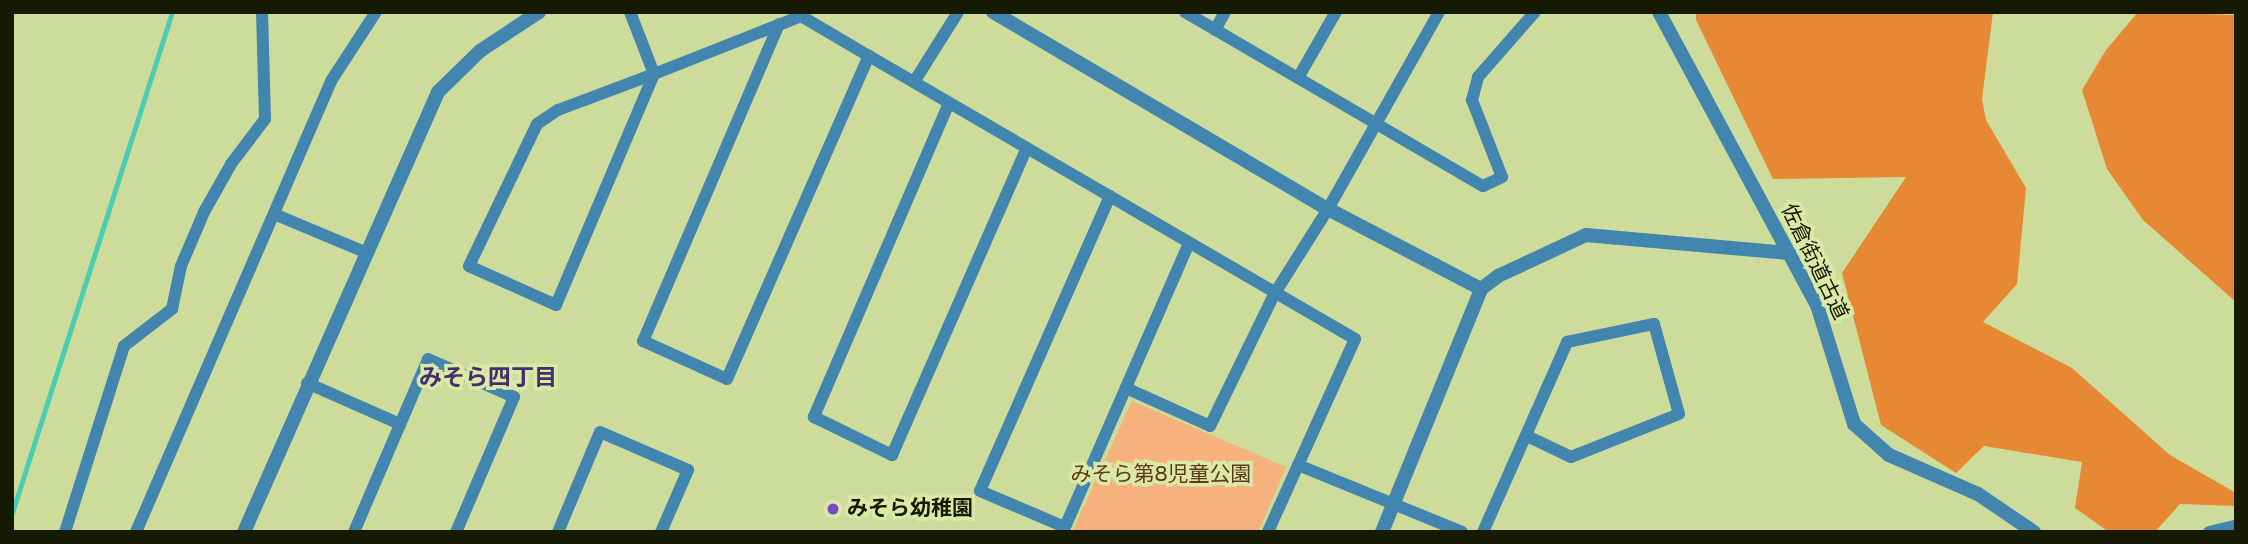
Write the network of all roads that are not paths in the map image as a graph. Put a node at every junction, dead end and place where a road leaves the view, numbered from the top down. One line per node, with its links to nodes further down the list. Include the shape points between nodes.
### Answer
1 (262, 12): 37 (street, via 265,119 231,164 204,212 181,267 172,309 124,346)
2 (376, 12): 24 (street, via 331,81)
3 (538, 12): 26 (street, via 480,51 438,92)
4 (630, 12): 16 (street)
5 (958, 12): 18 (street)
6 (993, 12): 23 (street)
7 (1185, 12): 14 (street)
8 (1225, 12): 14 (street)
9 (1336, 12): 17 (street)
10 (1439, 12): 20 (street)
11 (1535, 12): 20 (street, via 1478,77 1472,100 1503,177 1483,187)
12 (1659, 12): 27 (street, 佐倉街道古道)
13 (779, 24): 15 (street, via 801,16); 15 (street, via 643,341 727,379); 16 (street)
14 (1215, 30): 17 (street)
15 (869, 56): 18 (street)
16 (654, 74): 16 (street, via 558,110 537,124 469,266 556,305)
17 (1298, 78): 20 (street)
18 (914, 82): 19 (street)
19 (949, 103): 21 (street); 21 (street, via 814,417 892,455)
20 (1375, 124): 23 (street)
21 (1027, 148): 22 (street)
22 (1110, 196): 25 (street); 31 (street, via 980,491 1065,527)
23 (1328, 209): 28 (street); 29 (street)
24 (274, 214): 26 (street); 38 (street)
25 (1189, 243): 29 (street); 31 (street)
26 (365, 252): 30 (street)
27 (1789, 253): 28 (street, via 1586,235); 48 (street, 佐倉街道古道, via 1817,305 1854,425 1868,441 1978,494)
28 (1480, 289): 35 (street)
29 (1275, 293): 31 (street, via 1210,426); 34 (street, via 1355,339)
30 (307, 383): 32 (street); 39 (street)
31 (1126, 388)
32 (400, 424): 40 (street); 41 (street, via 428,359 514,397)
33 (1527, 436): 33 (street, via 1566,342 1654,324 1679,414 1571,457); 47 (street)
34 (1298, 465): 35 (street); 44 (street)
35 (1393, 505): 45 (street); 46 (street)
36 (2236, 526): 49 (street)
37 (65, 532)
38 (136, 532)
39 (244, 532)
40 (354, 532)
41 (456, 532)
42 (558, 532): 43 (street, via 600,432 688,470)
43 (661, 532)
44 (1268, 532)
45 (1382, 532)
46 (1462, 532)
47 (1483, 532)
48 (2035, 532)
49 (2209, 532)

